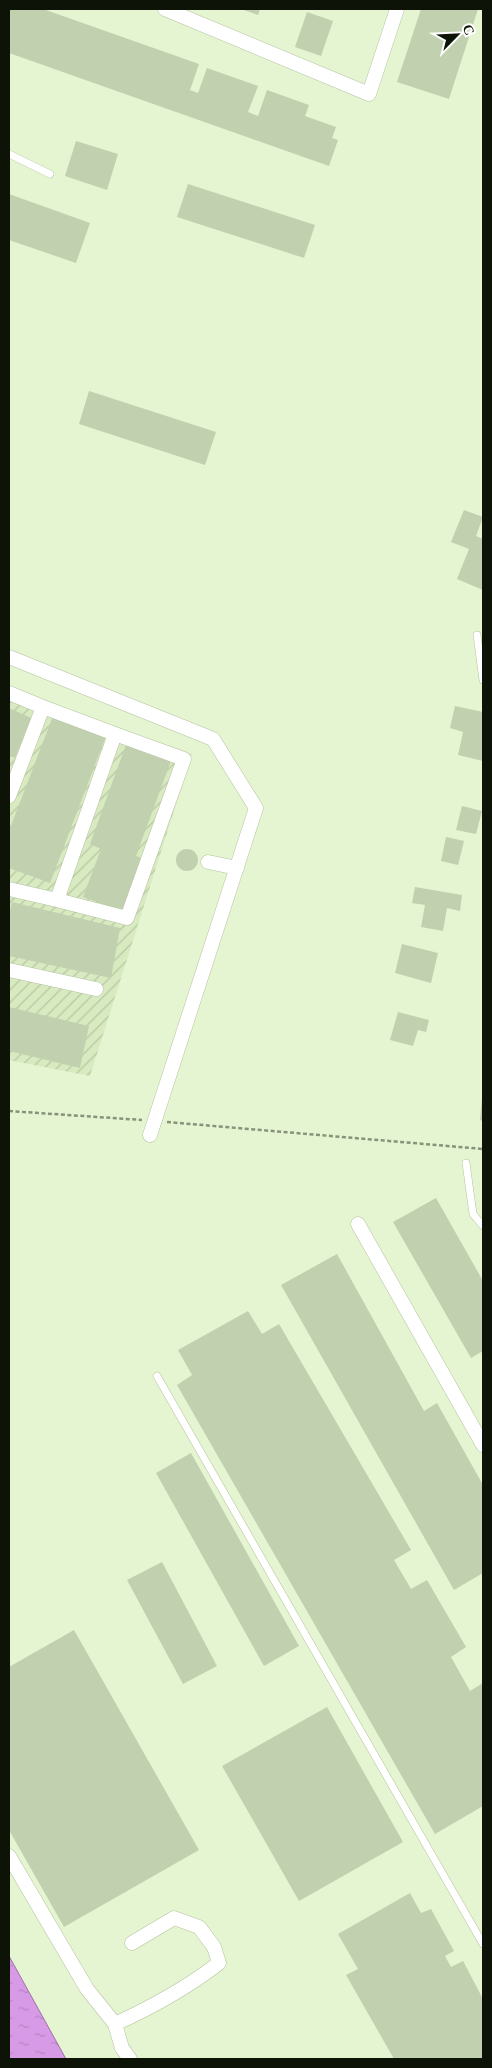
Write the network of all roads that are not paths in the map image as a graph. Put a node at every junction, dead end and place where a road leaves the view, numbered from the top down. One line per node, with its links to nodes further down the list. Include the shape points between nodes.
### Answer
1 (165, 9): 2 (street, via 369,94)
2 (398, 9)
3 (9, 154): 4 (lane)
4 (50, 174)
5 (477, 634): 7 (lane)
6 (9, 657): 14 (street, via 213,739 256,808)
7 (483, 680)
8 (9, 693): 9 (street)
9 (43, 708): 10 (street); 11 (street)
10 (115, 734): 16 (street); 16 (street, via 184,759 127,918)
11 (14, 766): 12 (street)
12 (9, 796)
13 (208, 862): 14 (street)
14 (237, 868): 19 (street)
15 (9, 889): 16 (street)
16 (57, 900)
17 (9, 970): 18 (street)
18 (96, 989)
19 (150, 1135)
20 (466, 1163): 22 (lane, via 473,1214)
21 (358, 1224): 24 (street)
22 (483, 1226)
23 (158, 1376): 27 (lane)
24 (483, 1445)
25 (9, 1856): 28 (street, via 87,1989)
26 (132, 1943): 28 (street, via 174,1918 198,1927 214,1947 220,1963 152,2007)
27 (483, 1944)
28 (115, 2024): 29 (street, via 122,2048)
29 (130, 2059)

